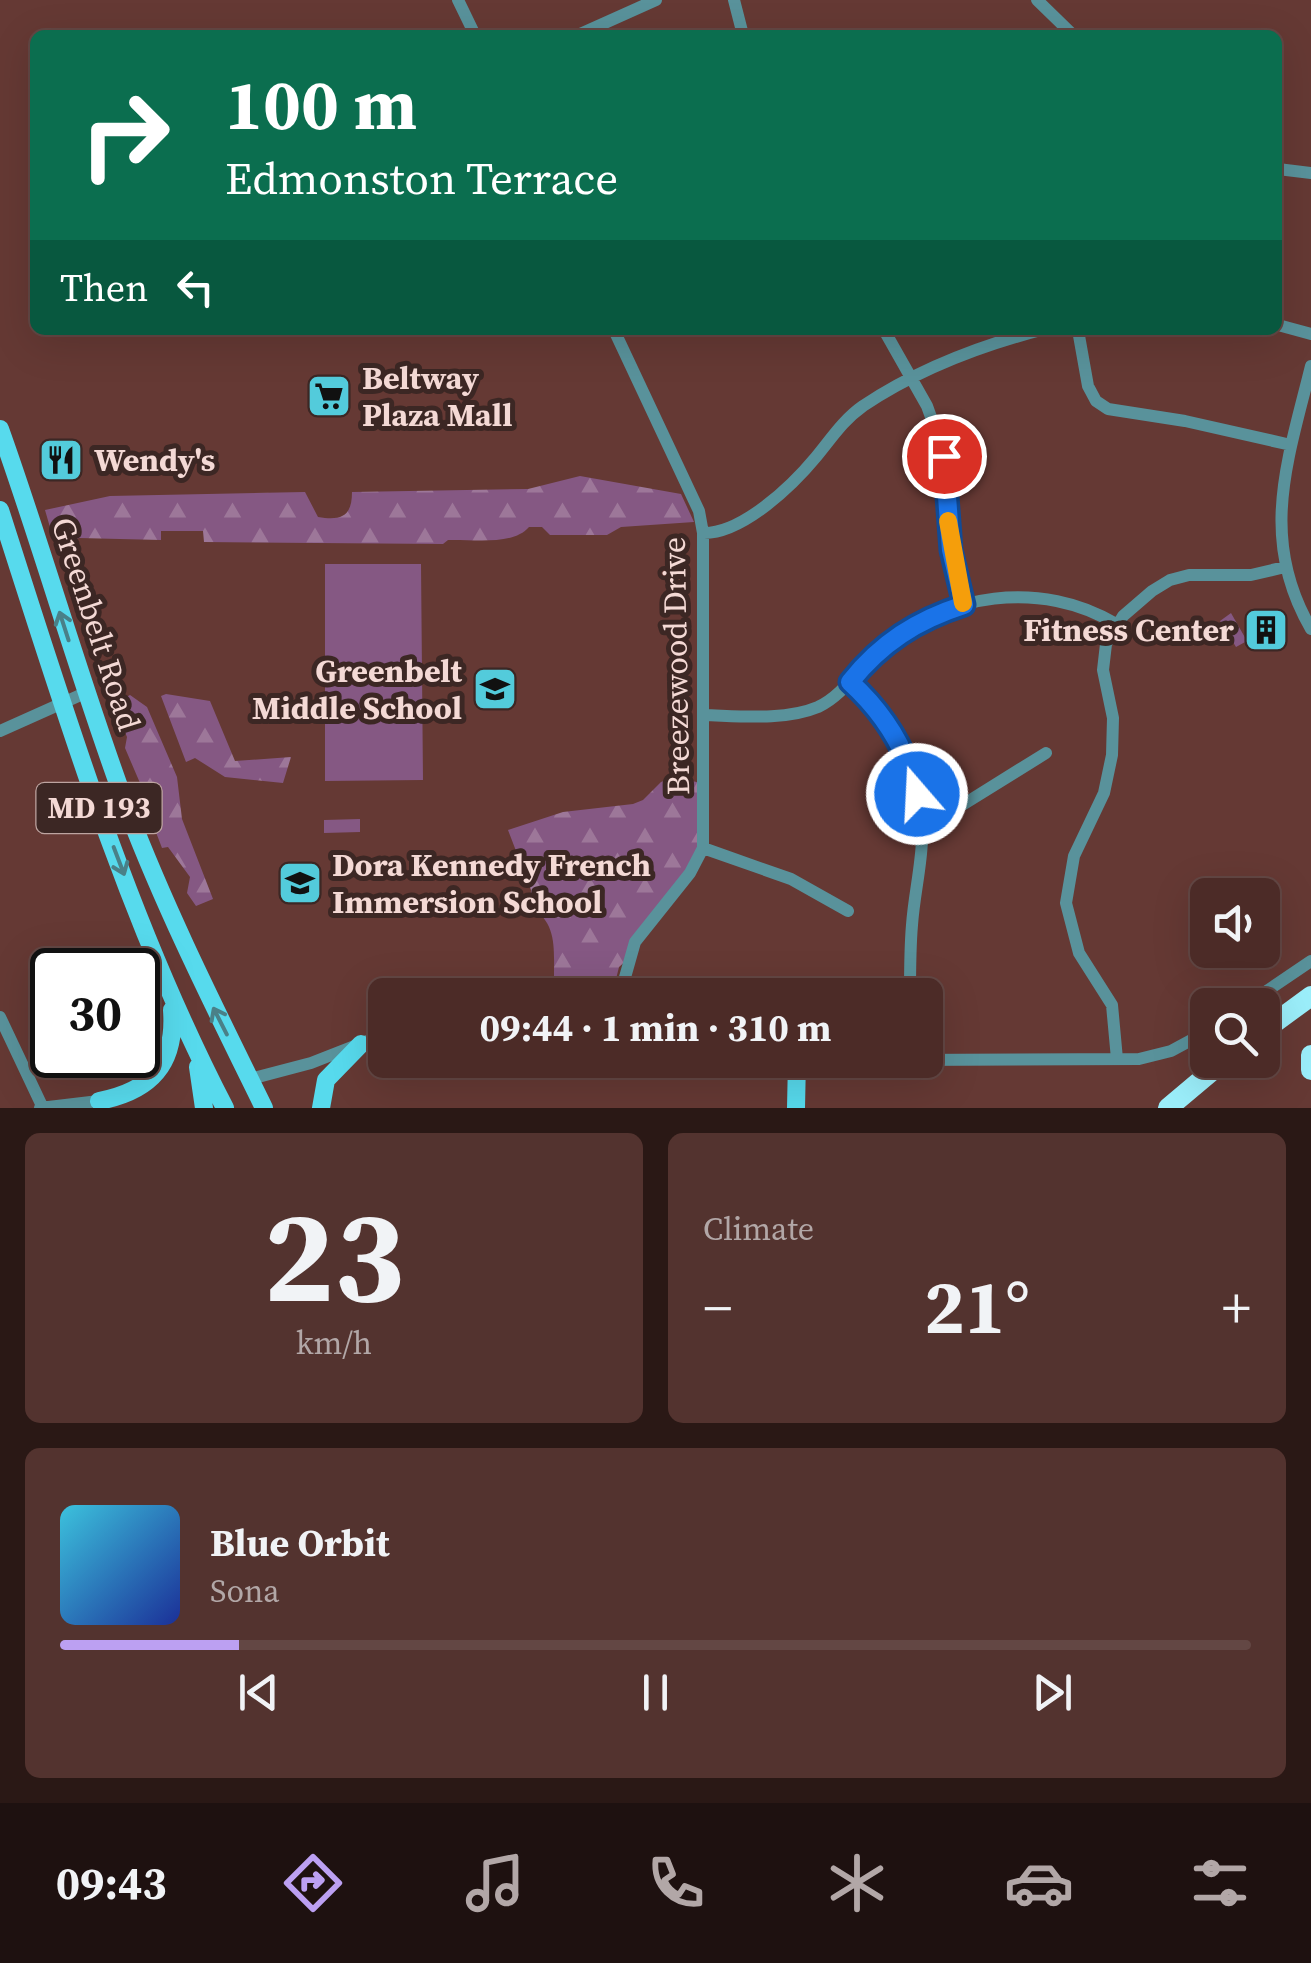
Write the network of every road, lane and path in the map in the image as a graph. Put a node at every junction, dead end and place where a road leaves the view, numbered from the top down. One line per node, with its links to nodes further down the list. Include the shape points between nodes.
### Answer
1 (458, 0): 5 (street)
2 (656, 0): 6 (street)
3 (734, 0): 7 (street)
4 (1037, 0): 8 (street)
5 (473, 30)
6 (589, 30)
7 (741, 30)
8 (1068, 30)
9 (1282, 169): 10 (street)
10 (1311, 173)
11 (1282, 326): 12 (street)
12 (1311, 334)
13 (616, 335): 22 (street, Breezewood Drive)
14 (887, 335): 18 (street)
15 (1024, 335): 18 (street)
16 (1079, 335): 20 (street, via 1088,386 1108,410)
17 (1311, 366): 20 (street)
18 (910, 380): 22 (street, via 848,418 767,504 726,529); 24 (street, via 940,442)
19 (1, 433): 28 (main road, Greenbelt Road / MD 193, one-way to 19)
20 (1291, 445): 23 (street, via 1280,509)
21 (0, 510): 29 (main road, Greenbelt Road / MD 193)
22 (703, 532): 30 (street, Breezewood Drive)
23 (1285, 568): 25 (street, via 1170,580); 26 (street)
24 (964, 605): 25 (street, via 1044,598); 27 (street, via 918,622)
25 (1116, 624): 50 (street, via 1103,658 1114,729 1109,774 1074,856 1066,903 1080,953 1112,1005)
26 (1311, 629)
27 (850, 682): 30 (street, via 829,701 800,712); 33 (street, via 898,741)
28 (86, 692): 29 (street); 54 (main road, Greenbelt Road / MD 193, one-way to 28, via 168,908)
29 (62, 704): 31 (street); 37 (main road, Greenbelt Road / MD 193, one-way to 37)
30 (704, 714): 34 (street, Breezewood Drive)
31 (0, 731)
32 (1046, 753): 33 (street, via 964,804)
33 (920, 814): 39 (street)
34 (703, 848): 35 (street, via 759,865); 38 (street, via 635,942)
35 (848, 911)
36 (1311, 961): 40 (street)
37 (164, 975): 47 (main road, Greenbelt Road / MD 193); 55 (main road, via 173,1025 162,1066 141,1088)
38 (625, 978)
39 (910, 978)
40 (1271, 988)
41 (1311, 996): 43 (highway)
42 (0, 1018): 56 (street)
43 (1280, 1019)
44 (368, 1041): 46 (street)
45 (1190, 1042): 50 (street, via 1158,1055)
46 (361, 1044): 54 (street); 60 (main road, via 326,1080)
47 (196, 1052): 57 (main road); 58 (main road, Greenbelt Road / MD 193)
48 (1311, 1054): 51 (highway)
49 (943, 1060): 50 (street)
50 (1117, 1060)
51 (1311, 1070)
52 (796, 1078): 61 (main road)
53 (1204, 1078): 62 (highway)
54 (250, 1079): 59 (main road, Greenbelt Road / MD 193)
55 (99, 1101): 56 (street)
56 (42, 1108)
57 (204, 1108)
58 (225, 1108)
59 (264, 1108)
60 (321, 1108)
61 (796, 1108)
62 (1168, 1108)

